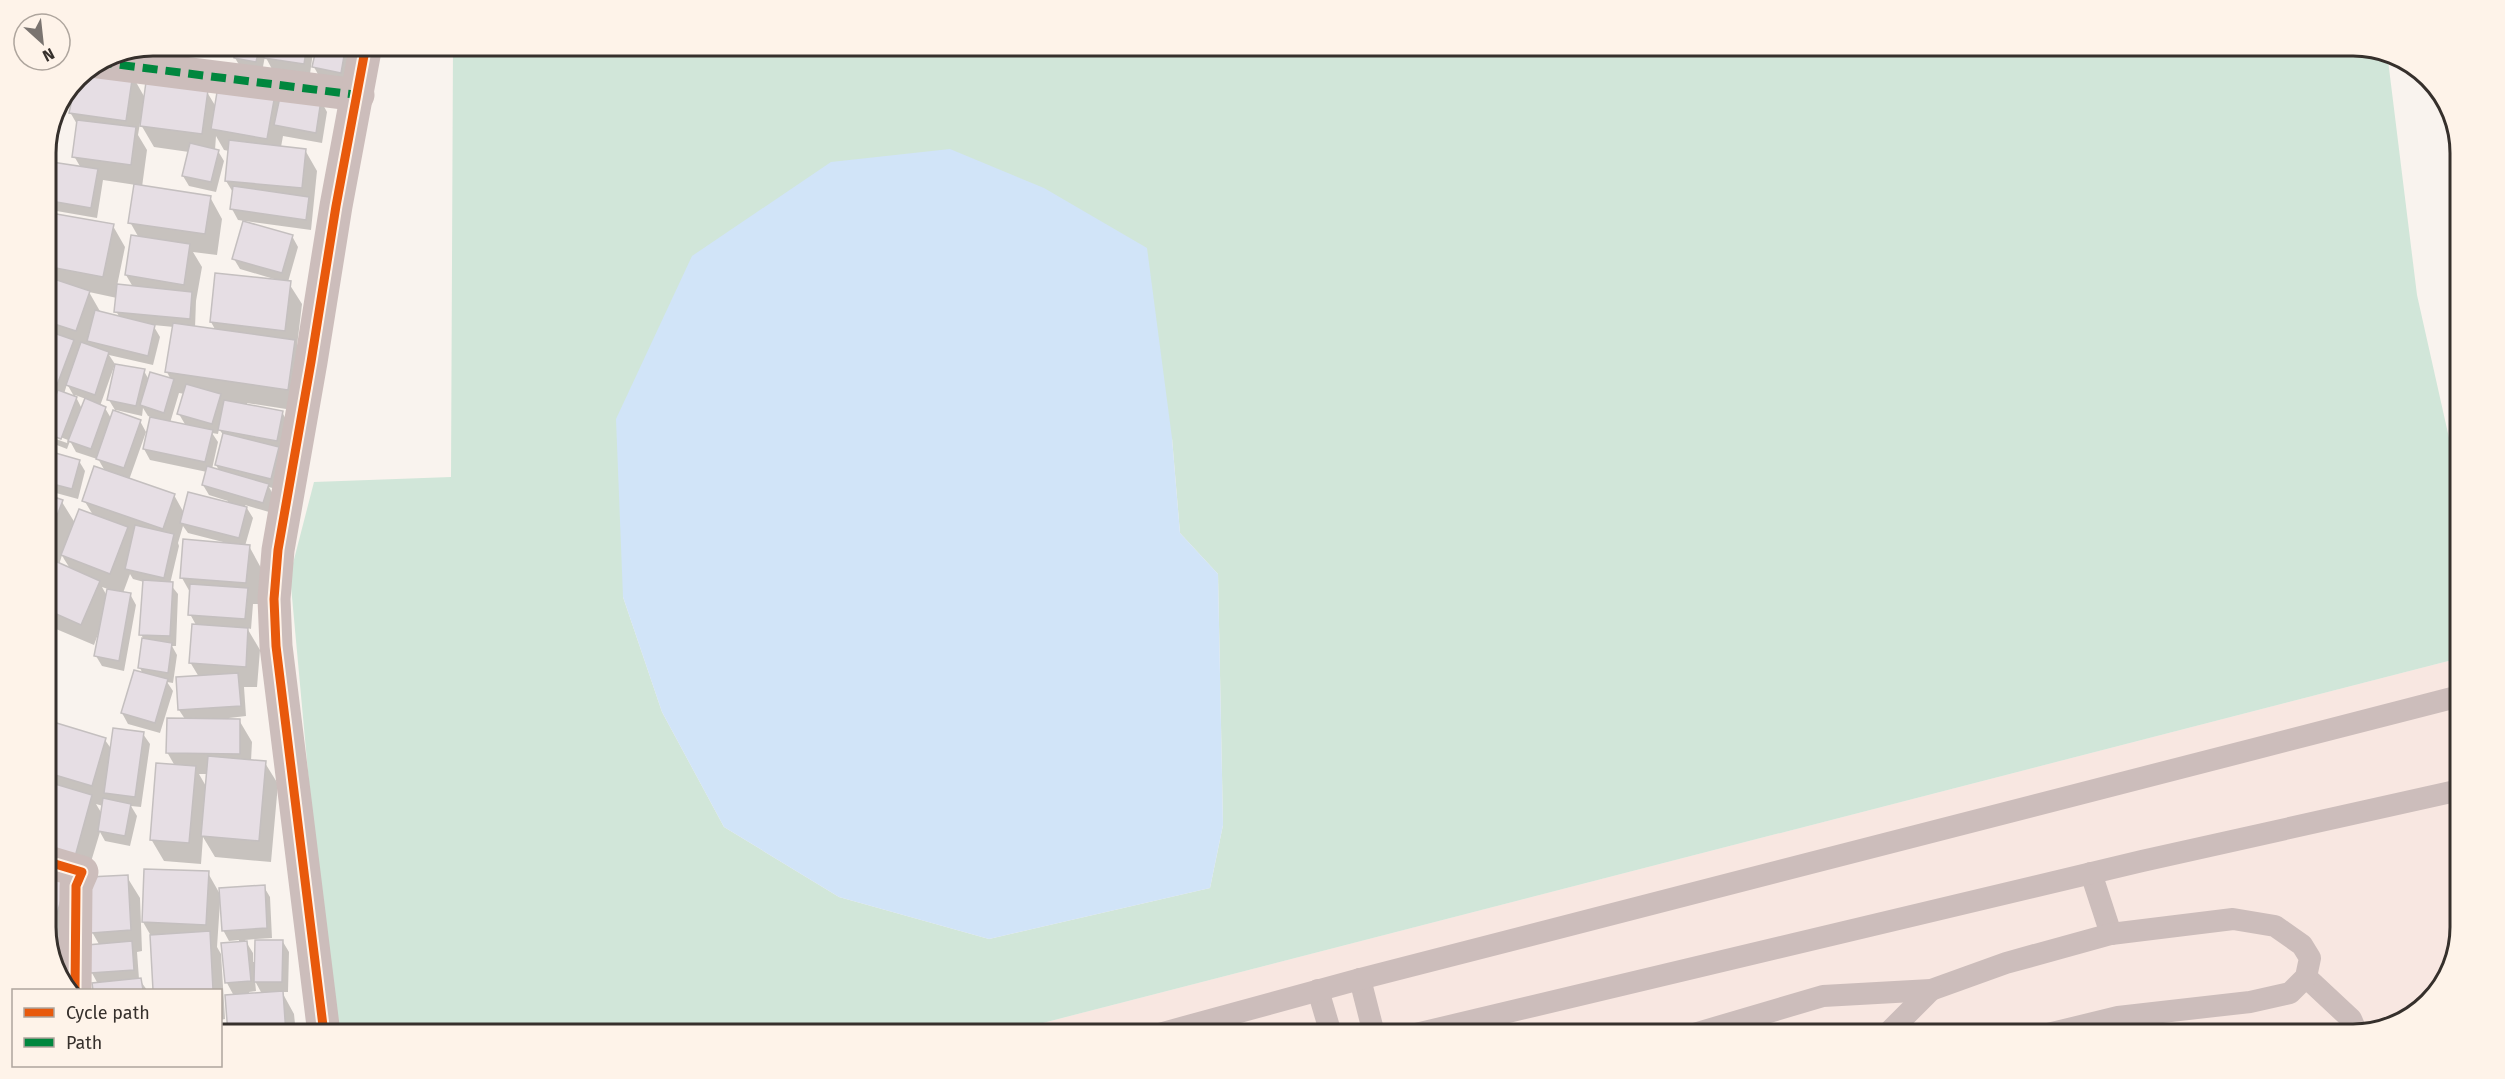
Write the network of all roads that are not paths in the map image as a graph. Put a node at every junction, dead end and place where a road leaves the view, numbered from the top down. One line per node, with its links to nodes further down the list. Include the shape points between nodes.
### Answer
1 (364, 56): 3 (street)
2 (113, 64): 3 (street)
3 (358, 95): 14 (street, via 278,550 274,599 276,646)
4 (2450, 699): 10 (lane)
5 (2450, 792): 7 (lane)
6 (56, 865): 11 (street, via 82,873 76,886)
7 (2091, 873): 8 (lane); 18 (lane)
8 (2111, 934): 9 (lane, via 2233,919 2275,926 2301,945 2310,958); 13 (lane, via 2006,963)
9 (2306, 977): 21 (lane, via 2290,993 2250,1002 2118,1017); 22 (lane)
10 (1360, 979): 12 (lane); 17 (lane)
11 (75, 985)
12 (1318, 990): 15 (lane); 16 (lane)
13 (1931, 990): 19 (lane, via 1823,996); 20 (lane)
14 (323, 1024)
15 (1195, 1024)
16 (1328, 1024)
17 (1371, 1024)
18 (1458, 1024)
19 (1728, 1024)
20 (1897, 1024)
21 (2089, 1024)
22 (2353, 1024)

